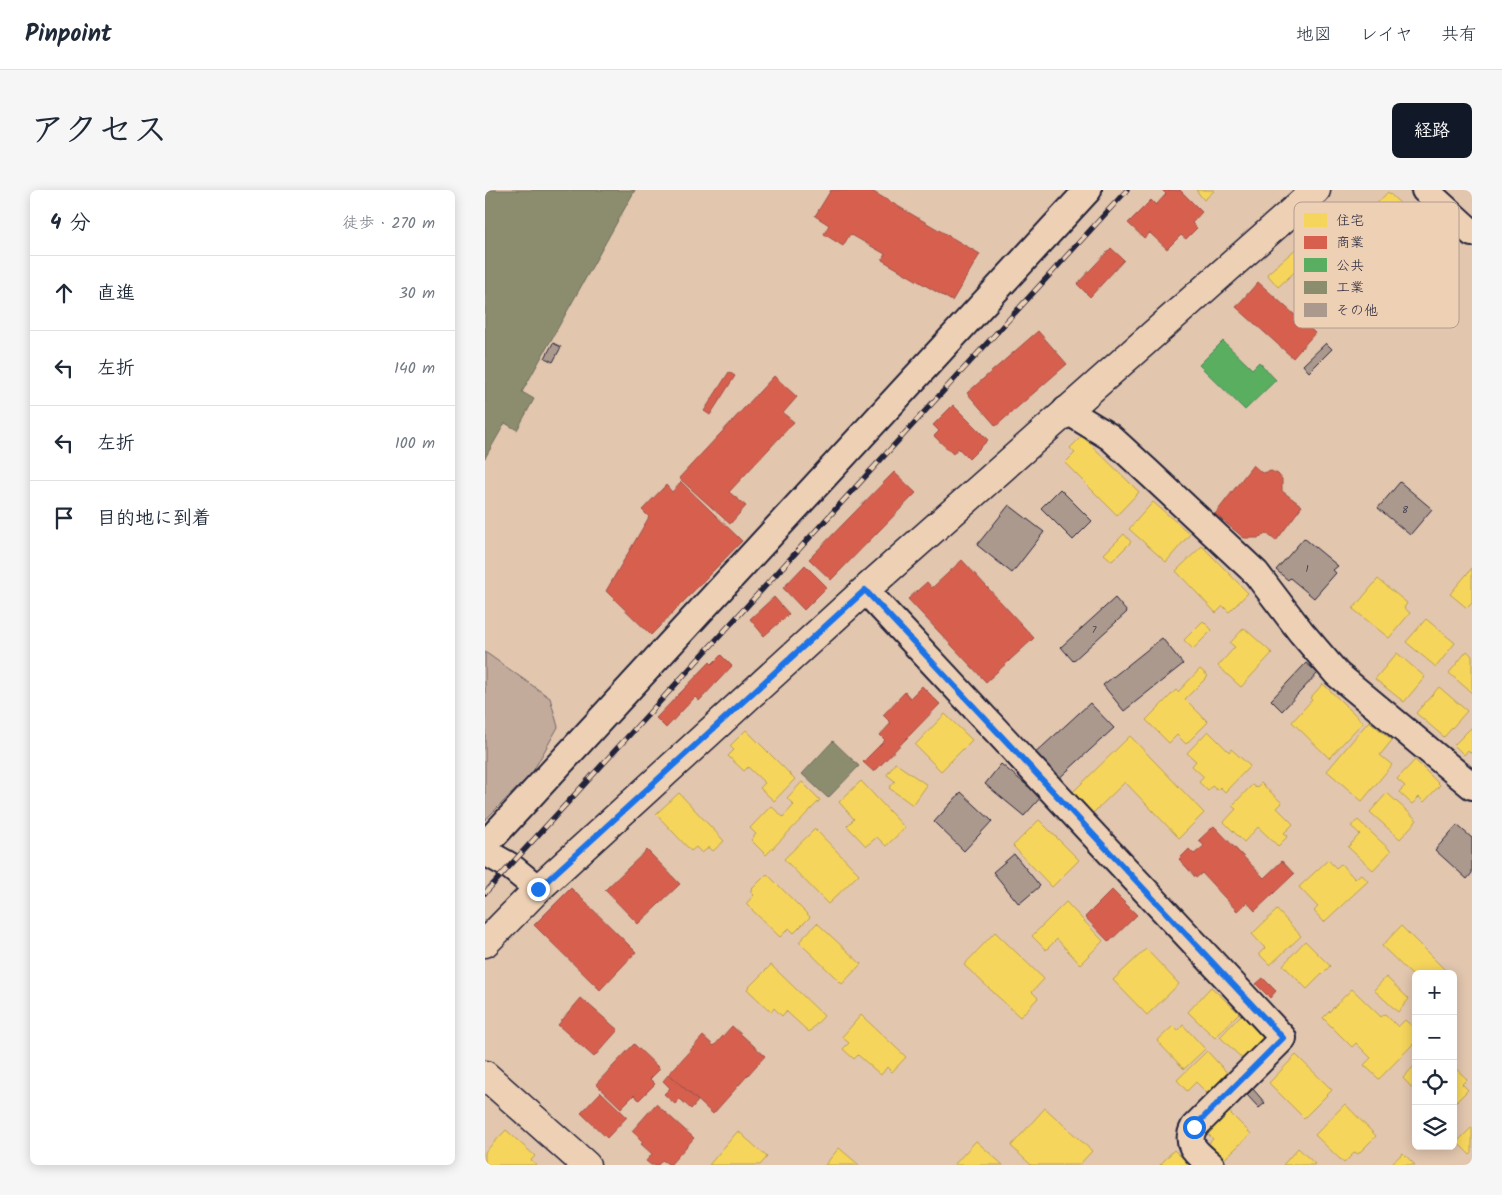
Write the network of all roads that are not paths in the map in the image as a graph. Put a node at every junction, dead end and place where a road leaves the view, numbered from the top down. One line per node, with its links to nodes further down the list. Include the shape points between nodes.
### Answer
1 (1088, 190): 12 (street)
2 (1316, 190): 4 (street)
3 (1425, 190): 5 (street)
4 (1302, 202)
5 (1438, 202)
6 (1294, 209): 9 (street)
7 (1459, 221): 8 (street)
8 (1472, 233)
9 (1067, 410): 10 (street); 11 (street, via 1110,437 1147,470 1256,573 1337,674)
10 (865, 590): 14 (street); 18 (street, via 1283,1038 1194,1127 1190,1135 1192,1147)
11 (1472, 786)
12 (485, 845)
13 (485, 852): 14 (street, via 510,866)
14 (538, 889): 15 (street)
15 (485, 943)
16 (485, 1075): 17 (street)
17 (586, 1165)
18 (1211, 1165)

